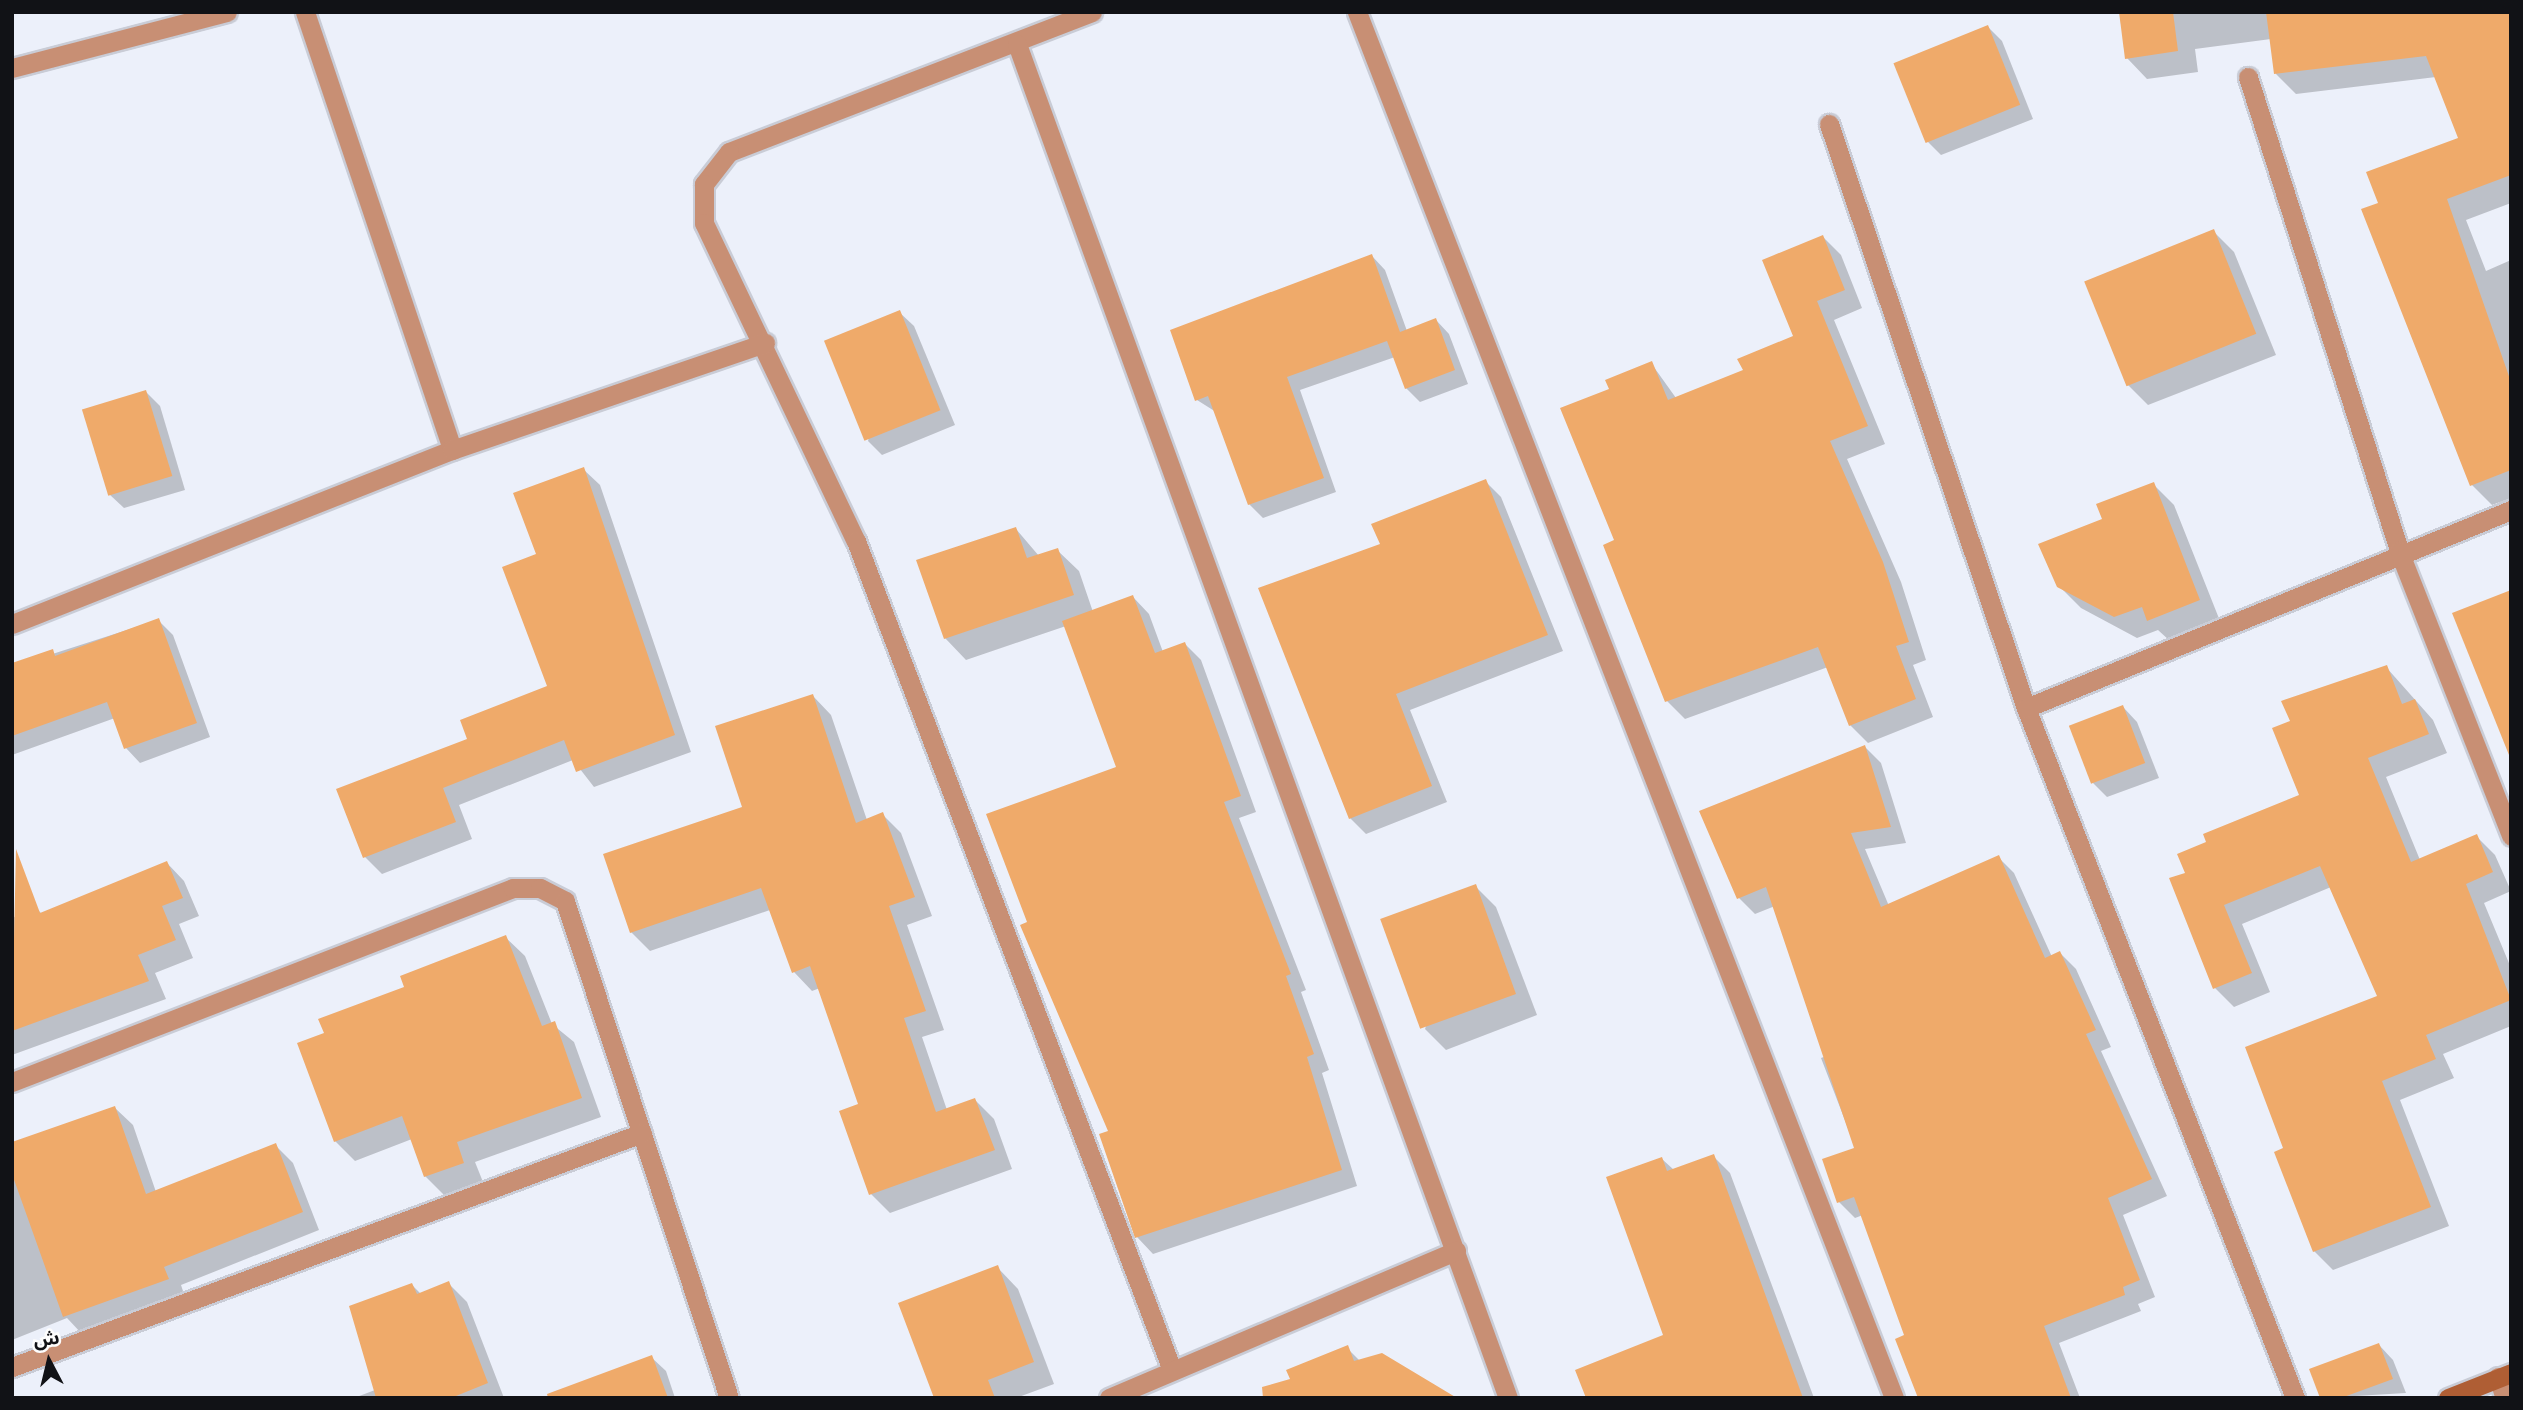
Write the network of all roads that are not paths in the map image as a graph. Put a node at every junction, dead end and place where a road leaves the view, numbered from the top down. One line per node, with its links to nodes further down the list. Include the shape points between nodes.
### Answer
1 (227, 12): 6 (street)
2 (305, 12): 10 (street)
3 (1092, 12): 5 (street)
4 (1357, 12): 25 (street)
5 (1017, 44): 9 (street, via 729,152 704,184 704,223); 18 (street)
6 (12, 68)
7 (2248, 77): 12 (street)
8 (1829, 124): 14 (street)
9 (765, 343): 10 (street); 20 (street, via 856,541)
10 (452, 450): 13 (street)
11 (2511, 510): 12 (street)
12 (2399, 551): 14 (street); 15 (street)
13 (12, 624)
14 (2026, 708): 26 (street)
15 (2511, 836)
16 (12, 1082): 17 (street, via 513,888 540,887 565,901)
17 (642, 1133): 19 (street); 22 (street)
18 (1456, 1251): 20 (street); 24 (street)
19 (12, 1367)
20 (1172, 1370): 23 (street)
21 (2505, 1375): 27 (main road); 28 (street)
22 (729, 1398)
23 (1109, 1398)
24 (1508, 1398)
25 (1894, 1398)
26 (2295, 1398)
27 (2448, 1398)
28 (2505, 1398)

